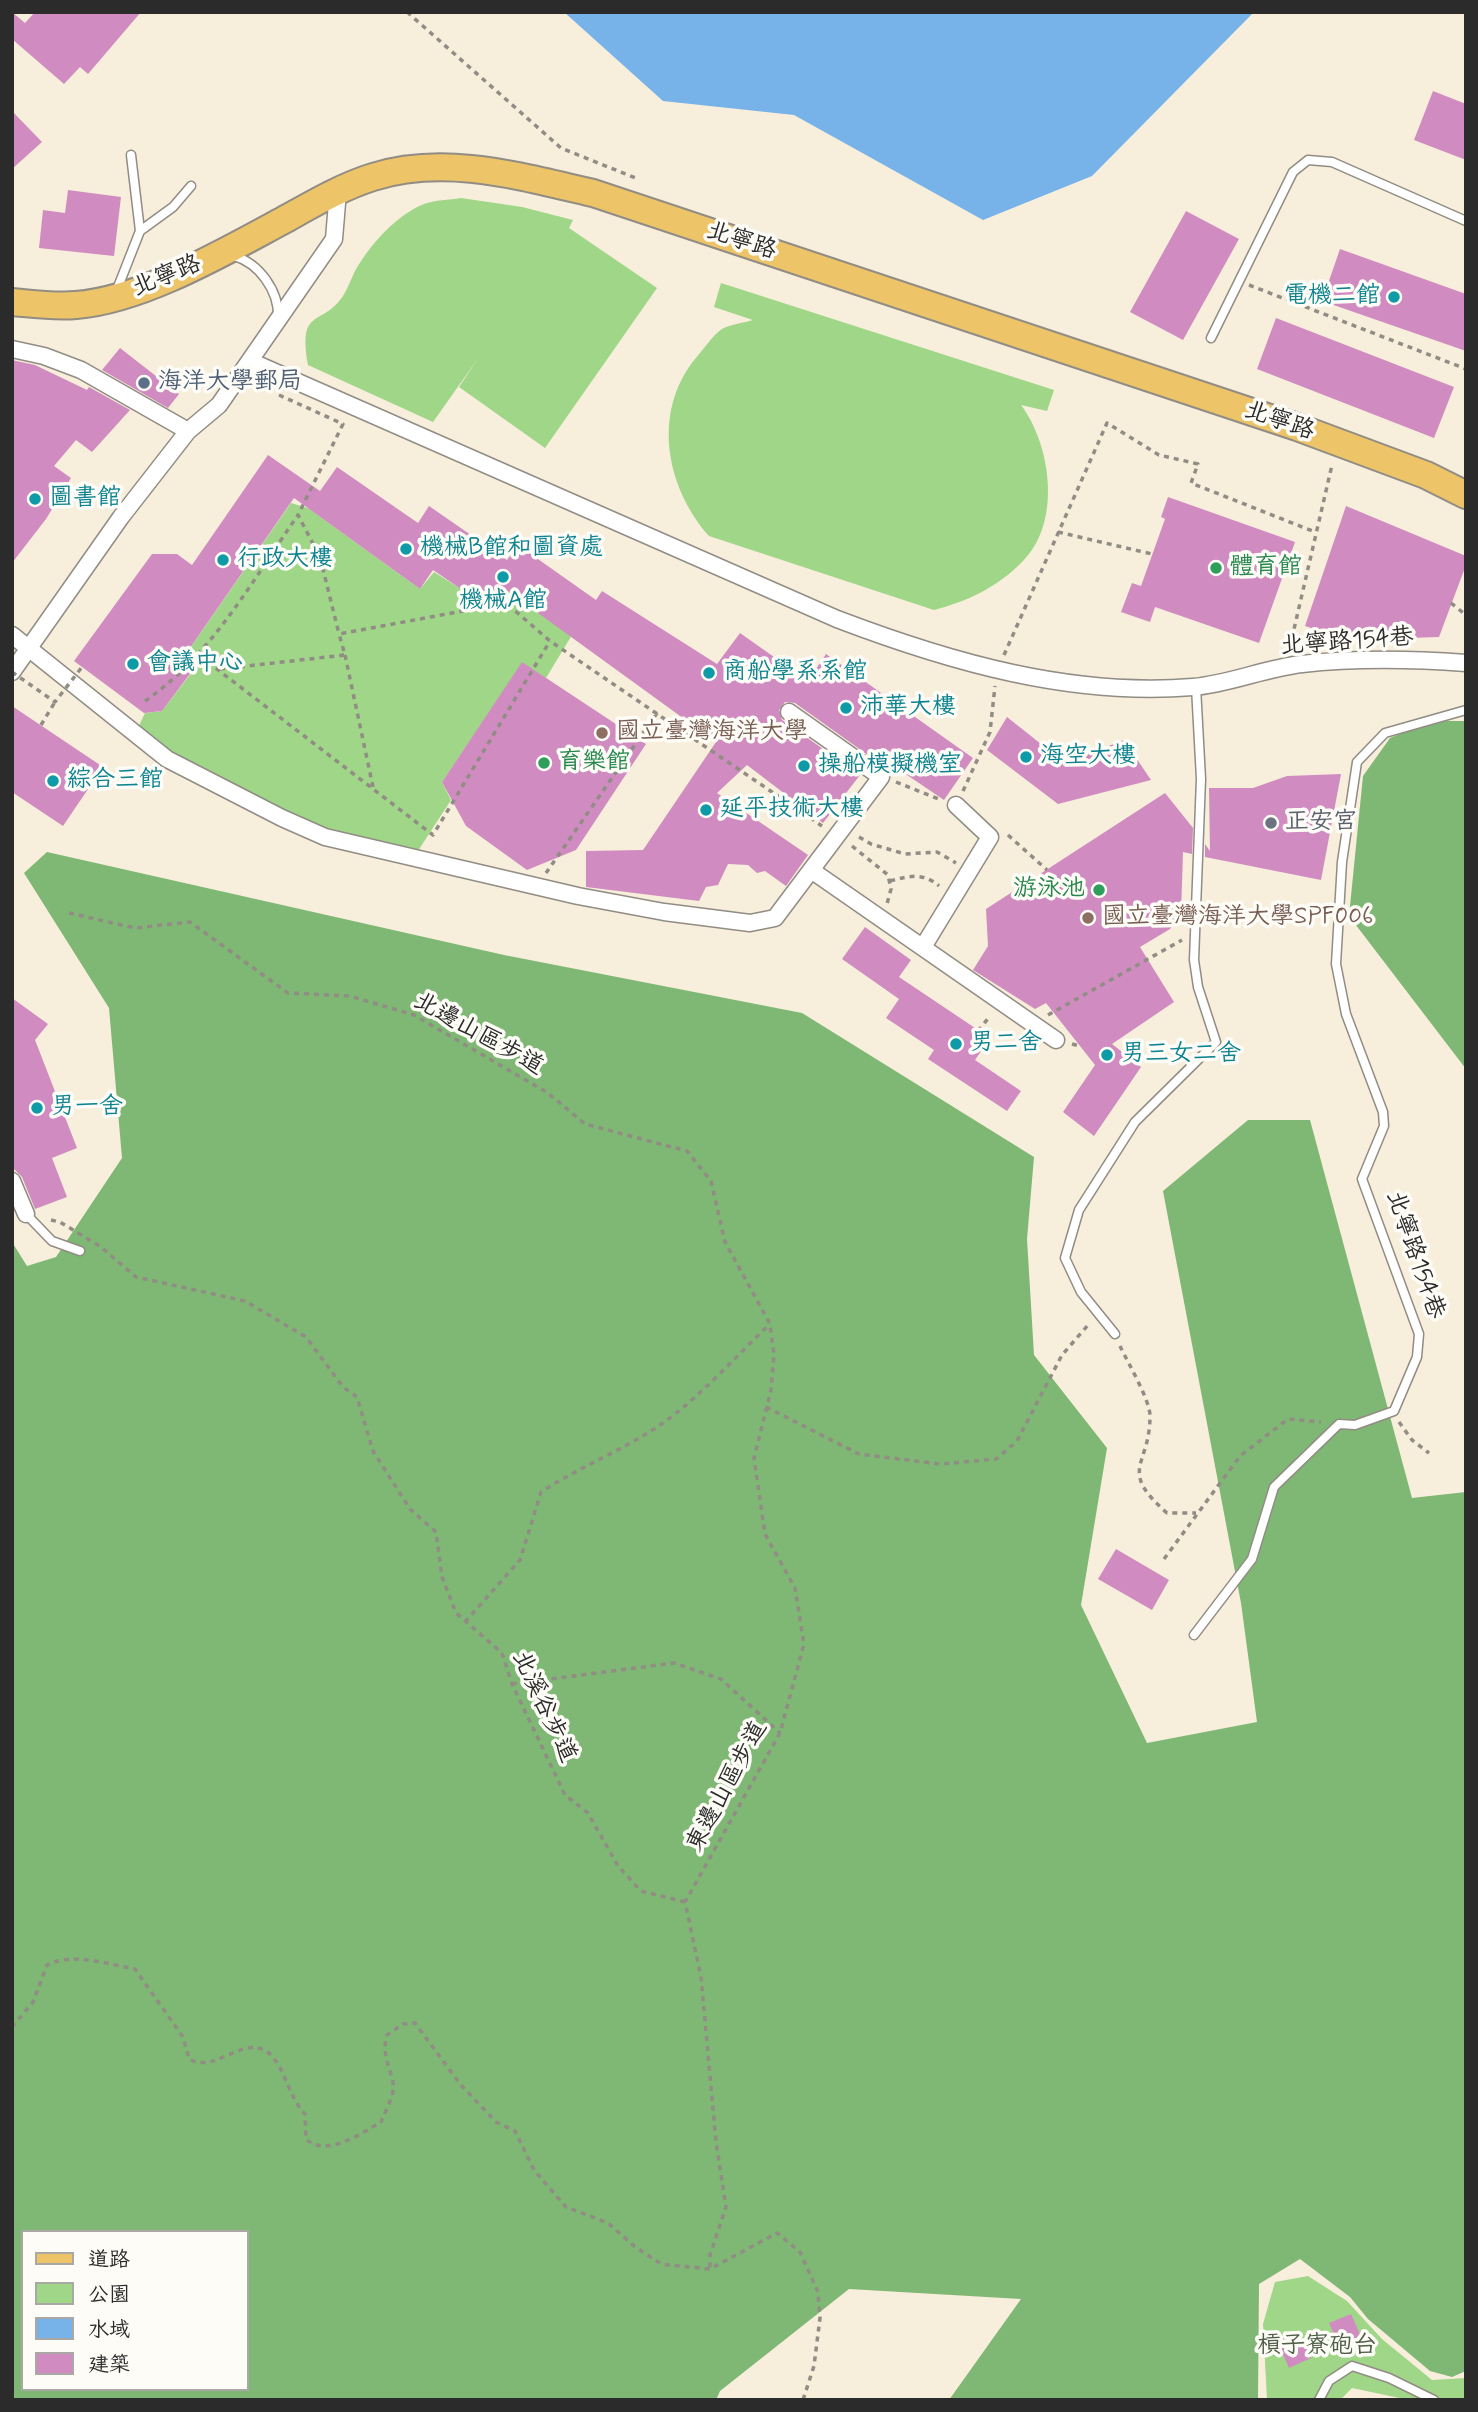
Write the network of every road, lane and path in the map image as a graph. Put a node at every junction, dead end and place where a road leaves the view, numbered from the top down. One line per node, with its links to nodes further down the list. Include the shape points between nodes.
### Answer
1 (407, 12): 3 (path, via 561,148)
2 (131, 155): 7 (lane)
3 (638, 179)
4 (191, 186): 7 (lane, via 173,207)
5 (338, 191): 8 (main road, 北寧路); 12 (street, via 334,239); 20 (main road, 北寧路, via 374,177 444,167 481,169 593,193 1297,427 1426,475)
6 (1466, 221): 9 (lane, via 1332,162 1308,160 1293,172)
7 (140, 231): 10 (lane)
8 (224, 253): 10 (main road, 北寧路); 12 (lane, via 256,267 275,295)
9 (1238, 281): 13 (lane); 16 (path)
10 (114, 298): 11 (main road, 北寧路, via 77,305)
11 (12, 302)
12 (278, 321): 15 (street)
13 (1211, 338)
14 (12, 349): 18 (street, via 81,370)
15 (250, 360): 18 (street, via 219,405); 37 (street, 北寧路154巷, via 837,620 919,650)
16 (1466, 369)
17 (273, 393): 21 (path, via 343,425)
18 (188, 431): 31 (street, via 121,517)
19 (1328, 474): 23 (path)
20 (1466, 495)
21 (298, 515): 27 (path, via 320,557); 33 (path)
22 (1059, 532): 23 (path, via 1107,423 1159,456 1198,464 1191,483); 24 (path); 37 (path)
23 (1315, 532): 30 (path)
24 (1152, 554)
25 (1451, 603): 26 (path)
26 (1466, 615)
27 (339, 634): 29 (path, via 506,603); 32 (path)
28 (12, 635): 31 (street)
29 (550, 641): 44 (path); 47 (path, via 433,835)
30 (1291, 642)
31 (30, 648): 38 (street); 55 (street, via 167,759 282,818 325,837)
32 (345, 655): 36 (path); 47 (path)
33 (200, 656): 36 (path); 40 (path, via 174,682)
34 (1466, 663): 39 (street, 北寧路154巷, via 1398,658 1300,664)
35 (82, 667): 41 (path, bridge)
36 (220, 669): 47 (path)
37 (997, 670): 39 (street, 北寧路154巷, via 1084,685); 48 (path, via 990,732)
38 (12, 672): 41 (path, bridge)
39 (1196, 687): 59 (lane, via 1201,779)
40 (145, 701)
41 (55, 702): 45 (path)
42 (1466, 710): 70 (lane, 北寧路154巷, via 1385,733 1357,762 1342,862 1337,981 1384,1126 1362,1179 1419,1334 1417,1357)
43 (789, 712): 46 (street)
44 (657, 713): 49 (path); 55 (path)
45 (41, 725)
46 (881, 777): 48 (path); 49 (street)
47 (373, 787)
48 (956, 806): 50 (street)
49 (840, 831): 51 (street); 53 (path, via 905,854 937,852); 54 (path, via 877,863)
50 (990, 837): 52 (path, via 995,830 1007,834); 53 (street)
51 (811, 870): 55 (street, via 775,918 750,923 664,912); 58 (street)
52 (1047, 870)
53 (970, 871): 56 (street)
54 (890, 881): 56 (path, via 914,875 930,878); 58 (path)
55 (537, 886)
56 (954, 899): 60 (street)
57 (69, 913): 67 (path, 北邊山區步道, via 135,928 190,922 288,993 350,996 414,1016 548,1093 584,1124 687,1152 711,1181 725,1242)
58 (880, 918): 60 (street)
59 (1196, 933): 61 (path); 66 (lane, via 1198,987 1216,1042 1135,1122 1079,1210 1065,1258 1081,1292)
60 (923, 947): 61 (street)
61 (1030, 1025): 62 (street)
62 (1056, 1040)
63 (12, 1181): 64 (street)
64 (26, 1214): 65 (lane, via 52,1241); 75 (path, 北溪谷步道, via 60,1222 101,1247 136,1277 245,1301 306,1337 343,1387 357,1396 373,1451 410,1509 436,1532 442,1577 456,1614)
65 (80, 1251)
66 (1098, 1313): 68 (lane); 69 (path, via 1062,1355 1017,1441 996,1459 940,1464 859,1454)
67 (770, 1324): 69 (path, 東邊山區步道, via 774,1355); 75 (path, via 667,1420 541,1492 520,1560)
68 (1115, 1334): 73 (path, via 1150,1413 1137,1475 1147,1495 1167,1513)
69 (766, 1407): 78 (path, 東邊山區步道, via 754,1458 765,1534 795,1588 804,1644)
70 (1394, 1411): 71 (lane, via 1356,1425); 72 (path, via 1407,1434)
71 (1339, 1424): 73 (path, via 1288,1419 1240,1456); 76 (lane, via 1274,1487 1252,1559)
72 (1429, 1453)
73 (1196, 1513): 74 (path)
74 (1164, 1559)
75 (465, 1622): 77 (path, 北溪谷步道, via 502,1653)
76 (1194, 1634)
77 (512, 1684): 78 (path, via 674,1663 721,1679); 79 (path, 北溪谷步道, via 565,1796 588,1813 618,1866 641,1891)
78 (780, 1733): 79 (path, 東邊山區步道)
79 (685, 1902): 81 (path, via 701,1977 726,2207)
80 (12, 2026): 81 (path, via 33,2002 47,1965 57,1960 135,1969 183,2037 189,2059 197,2064 244,2048 270,2053 295,2104 305,2114 306,2138 312,2145 322,2146 350,2140 382,2122 394,2088 384,2045 387,2035 403,2024 415,2023 460,2084 496,2122 515,2131 534,2170 566,2207 608,2222 661,2264)
81 (710, 2269): 82 (path, via 777,2233 800,2252 818,2292 820,2318 814,2365)
82 (803, 2400)
83 (1318, 2400): 84 (lane, via 1329,2381 1352,2366)
84 (1434, 2400)

